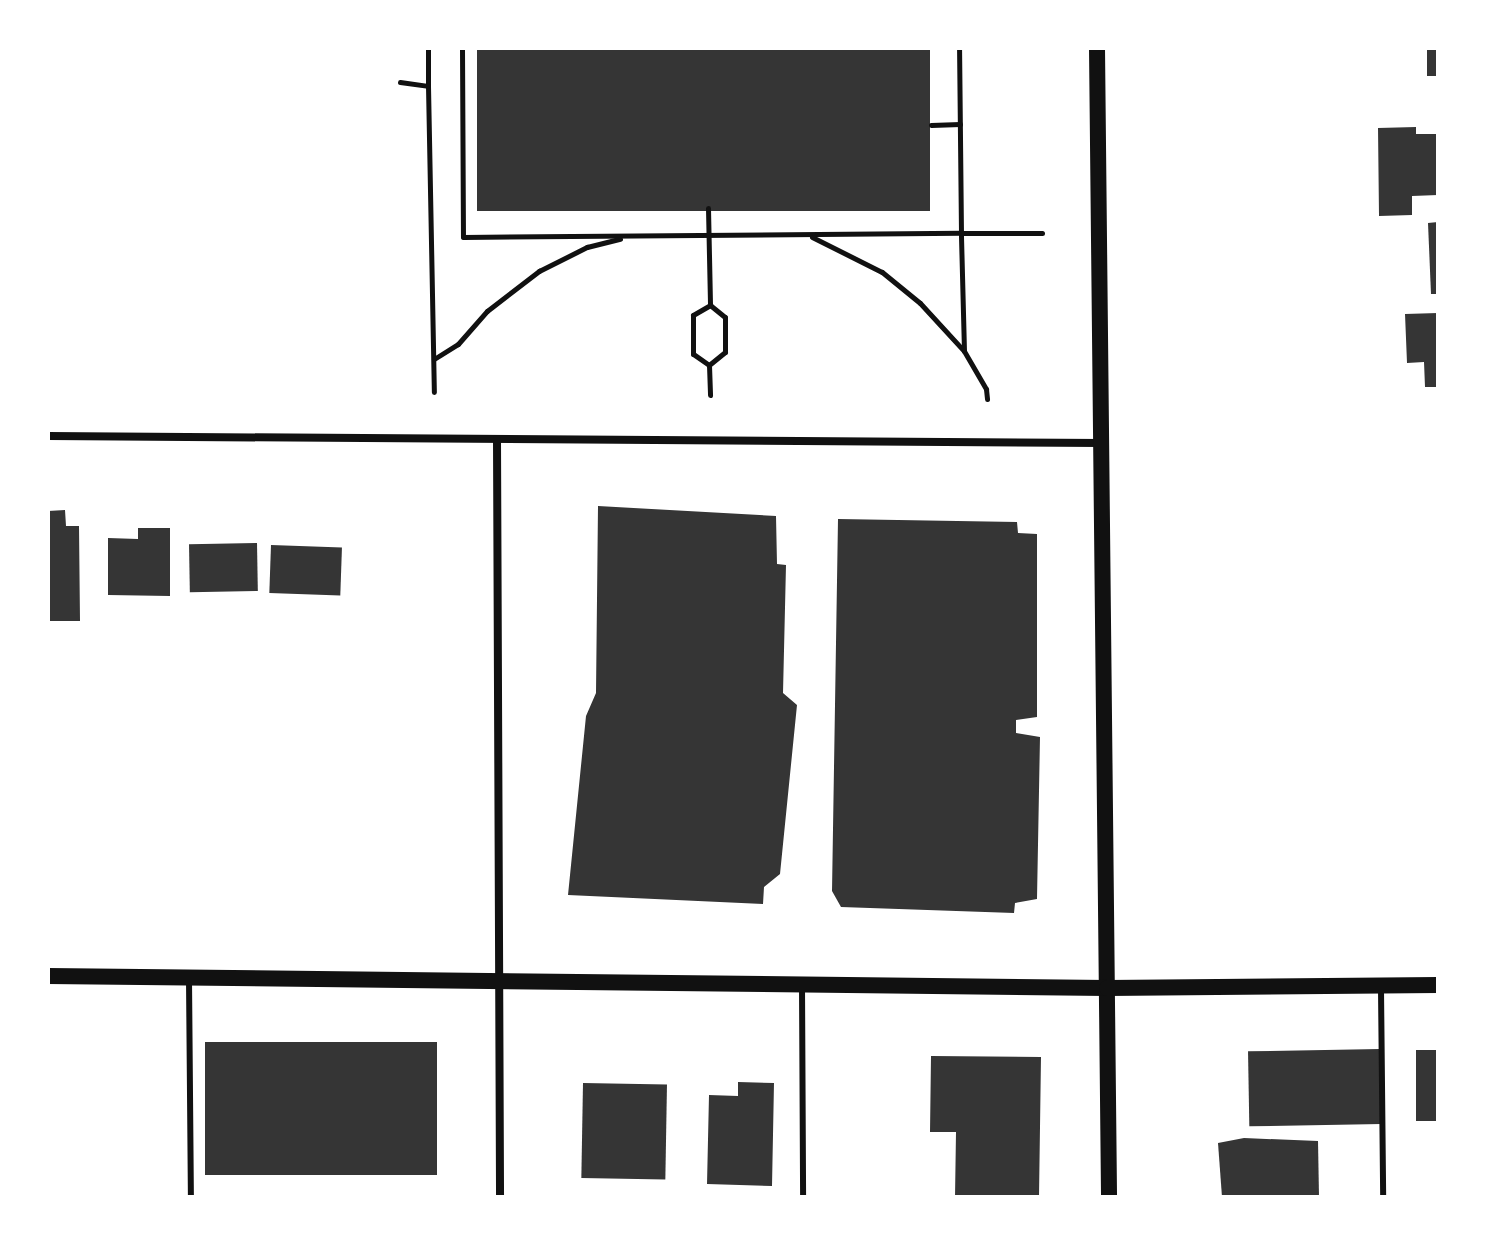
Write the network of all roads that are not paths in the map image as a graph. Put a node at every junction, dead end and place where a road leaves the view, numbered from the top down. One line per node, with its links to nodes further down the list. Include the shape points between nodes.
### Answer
1 (1097, 48): 4 (main road)
2 (48, 436): 3 (street)
3 (497, 439): 4 (street); 7 (street)
4 (1102, 443): 11 (main road)
5 (48, 976): 6 (main road)
6 (189, 979): 7 (main road); 12 (lane)
7 (499, 982): 8 (main road); 13 (street)
8 (802, 985): 11 (main road); 14 (lane)
9 (1438, 985): 10 (main road)
10 (1381, 986): 11 (main road); 16 (lane)
11 (1107, 988): 15 (main road)
12 (191, 1197)
13 (500, 1197)
14 (803, 1197)
15 (1109, 1197)
16 (1383, 1197)

